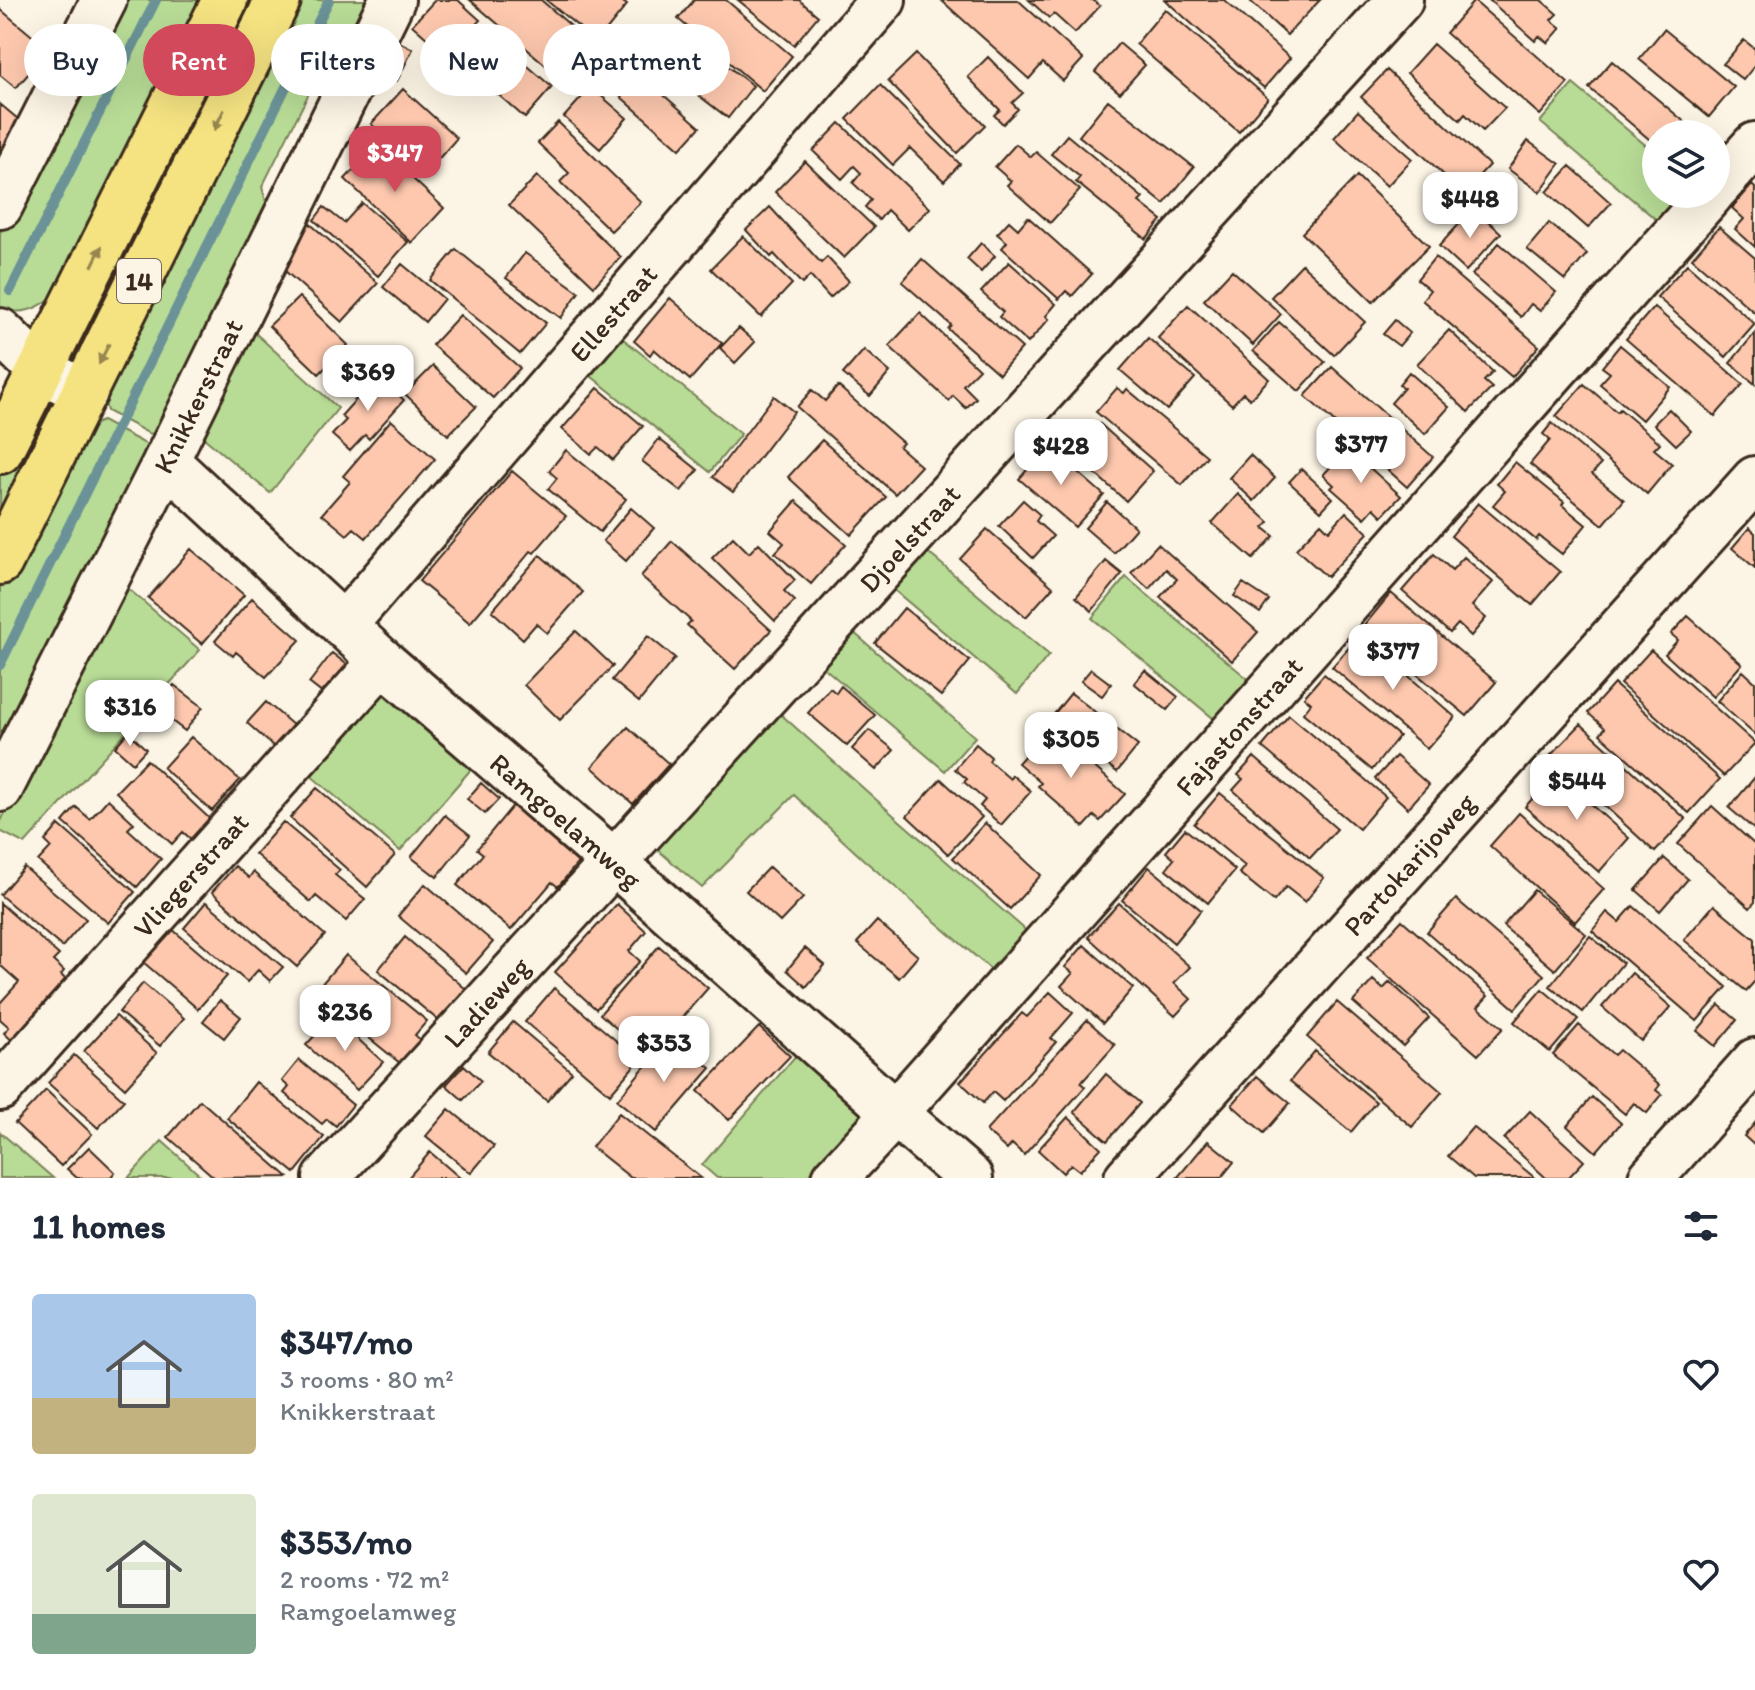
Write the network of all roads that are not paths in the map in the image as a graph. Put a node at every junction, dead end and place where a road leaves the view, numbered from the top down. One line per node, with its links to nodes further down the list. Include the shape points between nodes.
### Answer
1 (104, 0): 9 (street)
2 (225, 0): 12 (main road, 14, one-way to 2)
3 (278, 0): 13 (main road, 14, one-way to 13)
4 (392, 0): 15 (street, Knikkerstraat)
5 (883, 0): 18 (street, Ellestraat)
6 (1400, 0): 21 (street, Djoelstraat)
7 (1755, 145): 8 (street)
8 (1730, 173)
9 (0, 206)
10 (1699, 208): 24 (street, Fajastonstraat)
11 (0, 331): 12 (street)
12 (40, 370): 13 (street); 14 (main road, 14)
13 (85, 392): 17 (main road, 14)
14 (0, 451)
15 (166, 461): 18 (street, Ramgoelamweg); 20 (street, Knikkerstraat)
16 (1755, 479): 28 (street, Partokarijoweg)
17 (0, 562)
18 (344, 625): 19 (street, Ramgoelamweg)
19 (382, 661): 21 (street, Ramgoelamweg); 23 (street, Vliegerstraat)
20 (0, 789)
21 (615, 863): 24 (street, Ramgoelamweg); 25 (street, Ladieweg)
22 (1755, 1061): 29 (street)
23 (0, 1088)
24 (895, 1113): 26 (street, Fajastonstraat); 27 (street, Ramgoelamweg)
25 (326, 1178)
26 (835, 1178)
27 (970, 1178)
28 (1127, 1178)
29 (1651, 1178)

